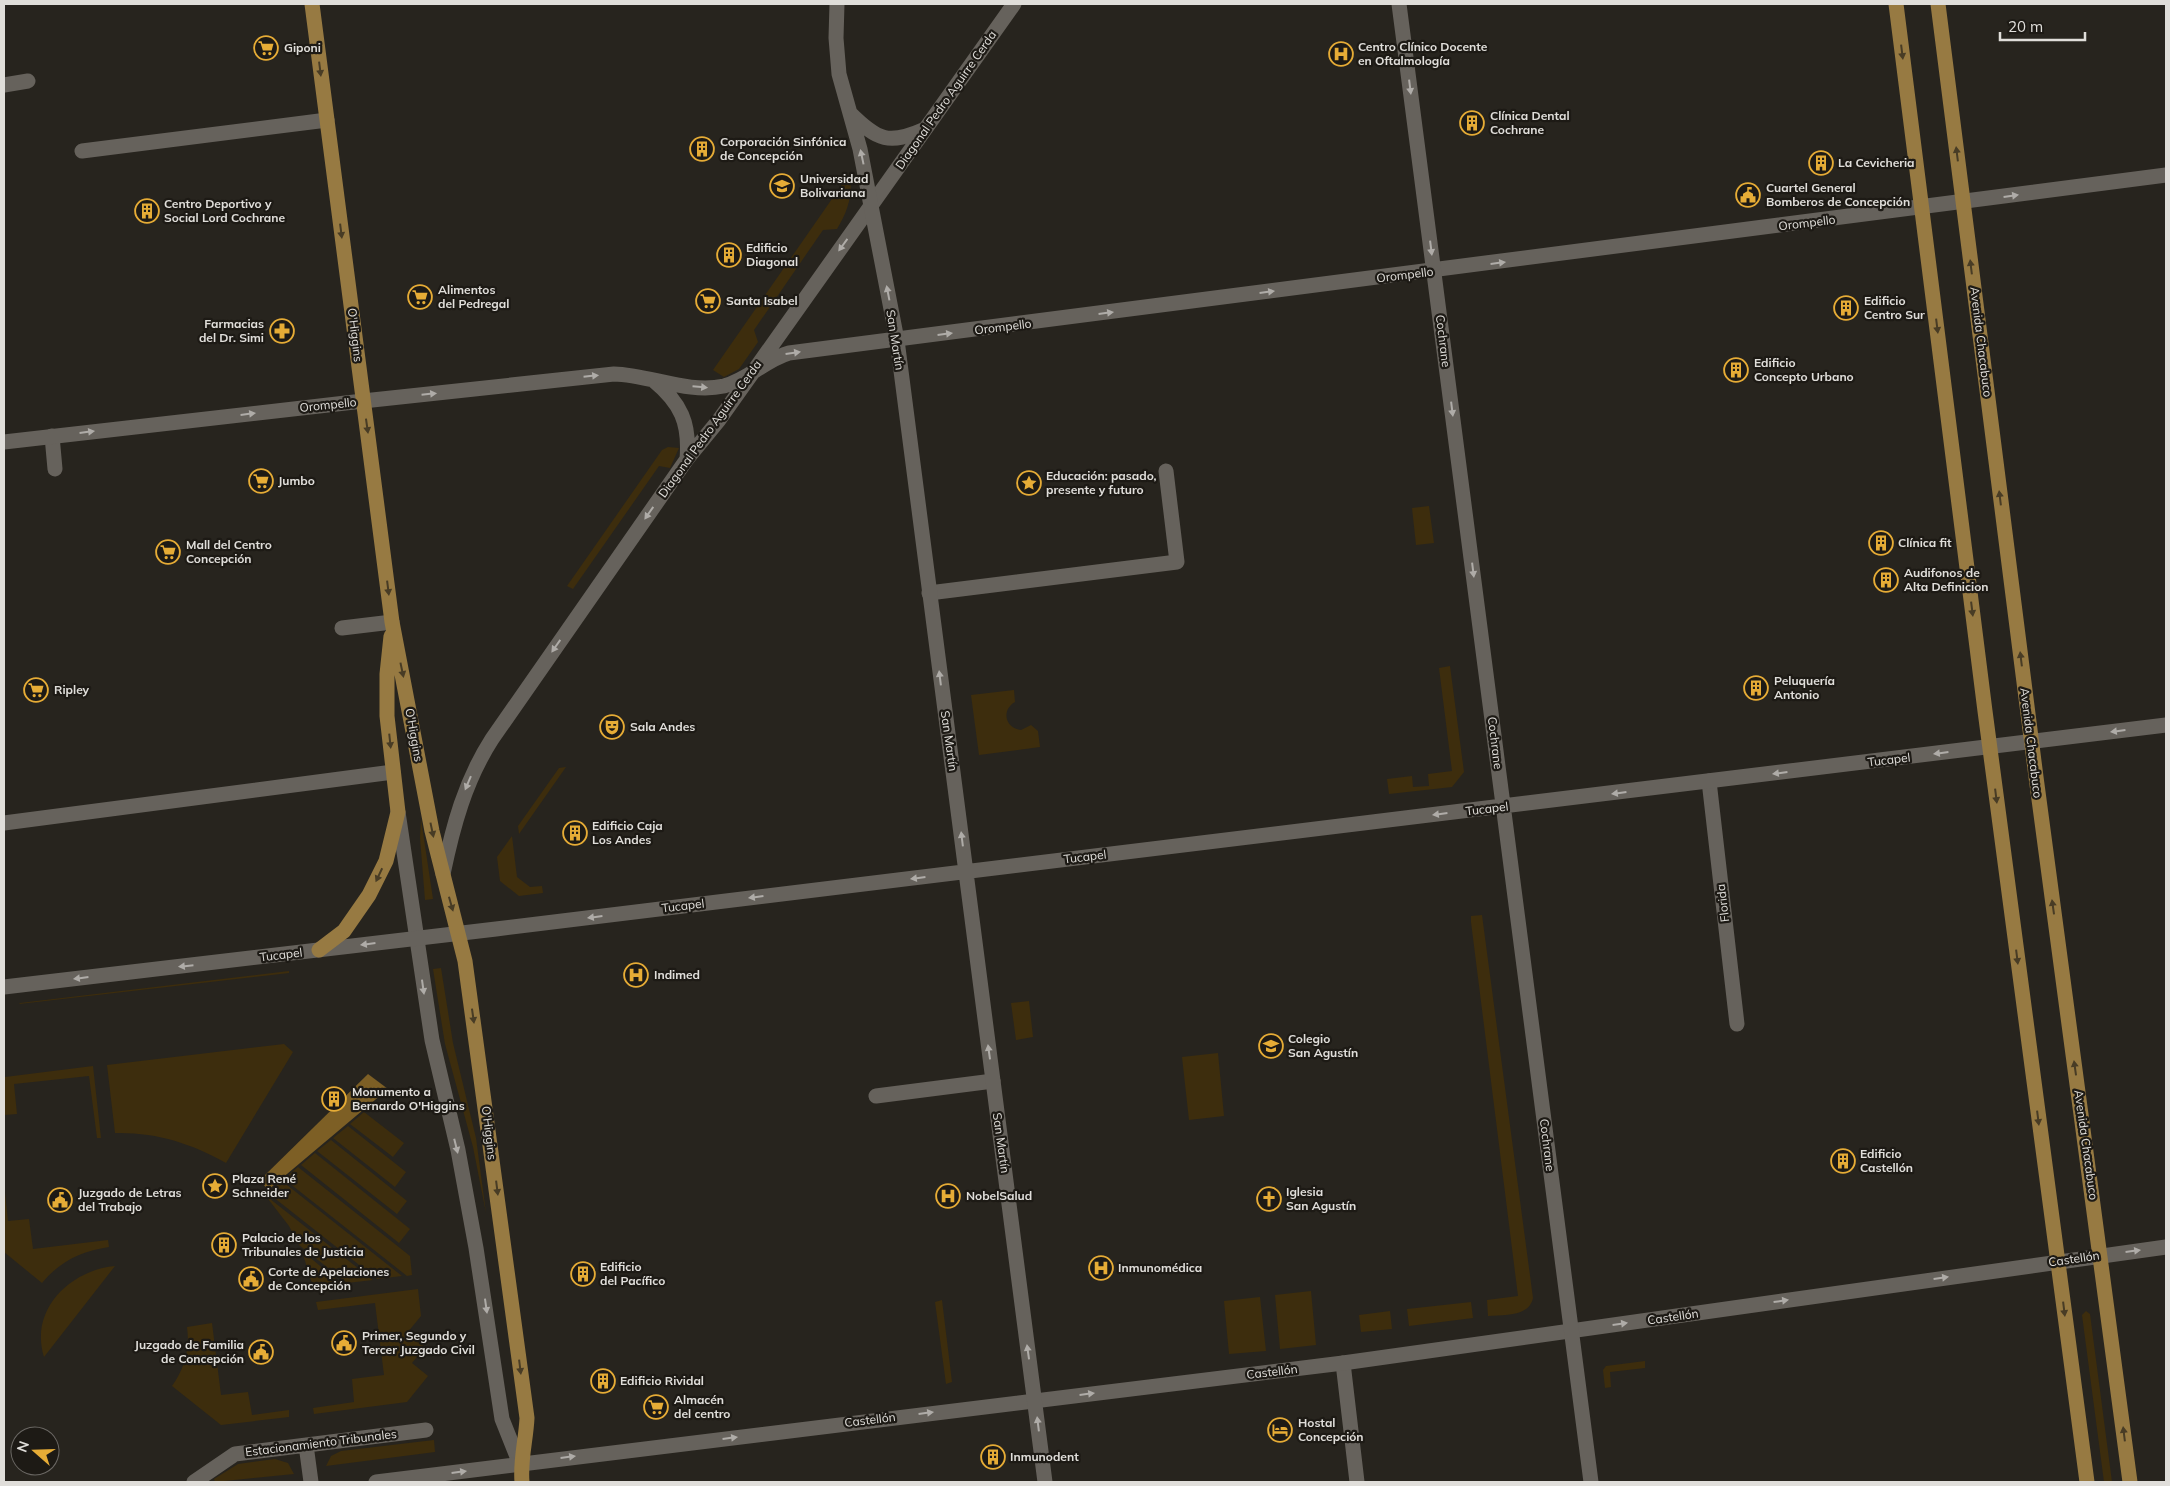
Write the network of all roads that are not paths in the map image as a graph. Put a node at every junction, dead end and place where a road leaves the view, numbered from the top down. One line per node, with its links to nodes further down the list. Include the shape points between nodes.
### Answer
1 (312, 4): 10 (main road, O'Higgins, one-way to 10)
2 (838, 4): 9 (street, San Martín, via 837,62)
3 (1014, 4): 11 (street, Diagonal Pedro Aguirre Cerda)
4 (1399, 4): 17 (street, Cochrane, one-way to 17)
5 (1896, 4): 16 (main road, one-way to 16)
6 (1938, 4): 14 (main road, Avenida Chacabuco, one-way to 6)
7 (28, 82): 8 (street)
8 (4, 84)
9 (849, 111): 11 (street, via 882,138 904,138); 15 (street, San Martín, one-way to 9)
10 (327, 120): 12 (street); 21 (main road, O'Higgins, one-way to 21)
11 (925, 129): 15 (street, Diagonal Pedro Aguirre Cerda)
12 (82, 151)
13 (2166, 176): 14 (street, Orompello, one-way to 13)
14 (1963, 202): 16 (street, Orompello); 31 (main road, Avenida Chacabuco, one-way to 14)
15 (872, 205): 18 (street, San Martín, one-way to 15); 19 (street, Diagonal Pedro Aguirre Cerda, one-way to 19)
16 (1922, 208): 17 (street, Orompello, one-way to 16); 32 (main road, one-way to 32)
17 (1434, 271): 18 (street, Orompello, one-way to 17); 35 (street, Cochrane, one-way to 35)
18 (897, 340): 19 (street, Orompello, one-way to 18, via 772,359 789,353); 27 (street, San Martín)
19 (750, 374): 20 (street, Orompello, one-way to 19, via 713,388 732,384); 24 (street, Diagonal Pedro Aguirre Cerda, via 705,440)
20 (652, 378): 21 (street, Orompello, one-way to 20, via 602,375); 24 (street, via 674,400 686,423)
21 (363, 401): 22 (street, Orompello, one-way to 21); 28 (main road, O'Higgins, one-way to 28)
22 (52, 436): 23 (street, Orompello); 25 (street)
23 (4, 442)
24 (687, 459): 39 (street, Diagonal Pedro Aguirre Cerda, one-way to 39, via 482,754 464,793)
25 (56, 469)
26 (1166, 471): 27 (street, via 1177,562)
27 (930, 593): 38 (street, San Martín, one-way to 27)
28 (392, 622): 29 (street); 33 (main road, one-way to 33, via 386,674); 39 (main road, O'Higgins, one-way to 39)
29 (342, 628)
30 (2166, 725): 31 (street, Tucapel, one-way to 31)
31 (2031, 742): 32 (street, Tucapel); 48 (main road, Avenida Chacabuco, one-way to 31)
32 (1990, 747): 34 (street, Tucapel, one-way to 34); 49 (main road, one-way to 49)
33 (393, 772): 36 (main road); 37 (street)
34 (1709, 782): 35 (street, Tucapel, one-way to 35); 44 (street, Florida)
35 (1503, 807): 38 (street, Tucapel, one-way to 38); 50 (street, Cochrane)
36 (398, 812): 41 (street, O'Higgins); 42 (main road, one-way to 42, via 386,861 369,895 344,931)
37 (4, 823)
38 (966, 872): 40 (street, Tucapel, one-way to 40); 45 (street, San Martín, one-way to 38)
39 (443, 874): 40 (main road, O'Higgins, one-way to 40)
40 (460, 934): 41 (street, Tucapel); 55 (main road, O'Higgins, one-way to 55, via 527,1418)
41 (417, 939): 42 (street, Tucapel, one-way to 42); 55 (street, O'Higgins, one-way to 55, via 434,1054 458,1150 483,1286 502,1419)
42 (319, 950): 43 (street, Tucapel, one-way to 43)
43 (4, 987)
44 (1737, 1024)
45 (993, 1081): 46 (street); 52 (street, San Martín, one-way to 45)
46 (876, 1096)
47 (2166, 1247): 48 (street, Castellón, one-way to 47)
48 (2101, 1255): 49 (street, Castellón); 64 (main road, Avenida Chacabuco, one-way to 48)
49 (2058, 1261): 50 (street, Castellón, one-way to 49); 63 (main road, one-way to 63)
50 (1572, 1332): 51 (street, Castellón); 62 (street, Cochrane)
51 (1343, 1363): 52 (street, Castellón, one-way to 51); 61 (street)
52 (1035, 1400): 55 (street, Castellón, one-way to 52); 60 (street, San Martín, one-way to 52)
53 (426, 1430): 54 (street, Estacionamiento Tribunales)
54 (306, 1445): 56 (street, Estacionamiento Tribunales, via 234,1454); 57 (street)
55 (520, 1464): 58 (street, Castellón, one-way to 55); 59 (main road, O'Higgins)
56 (194, 1482)
57 (311, 1482)
58 (376, 1482)
59 (522, 1482)
60 (1046, 1482)
61 (1356, 1482)
62 (1591, 1482)
63 (2087, 1482)
64 (2130, 1482)

